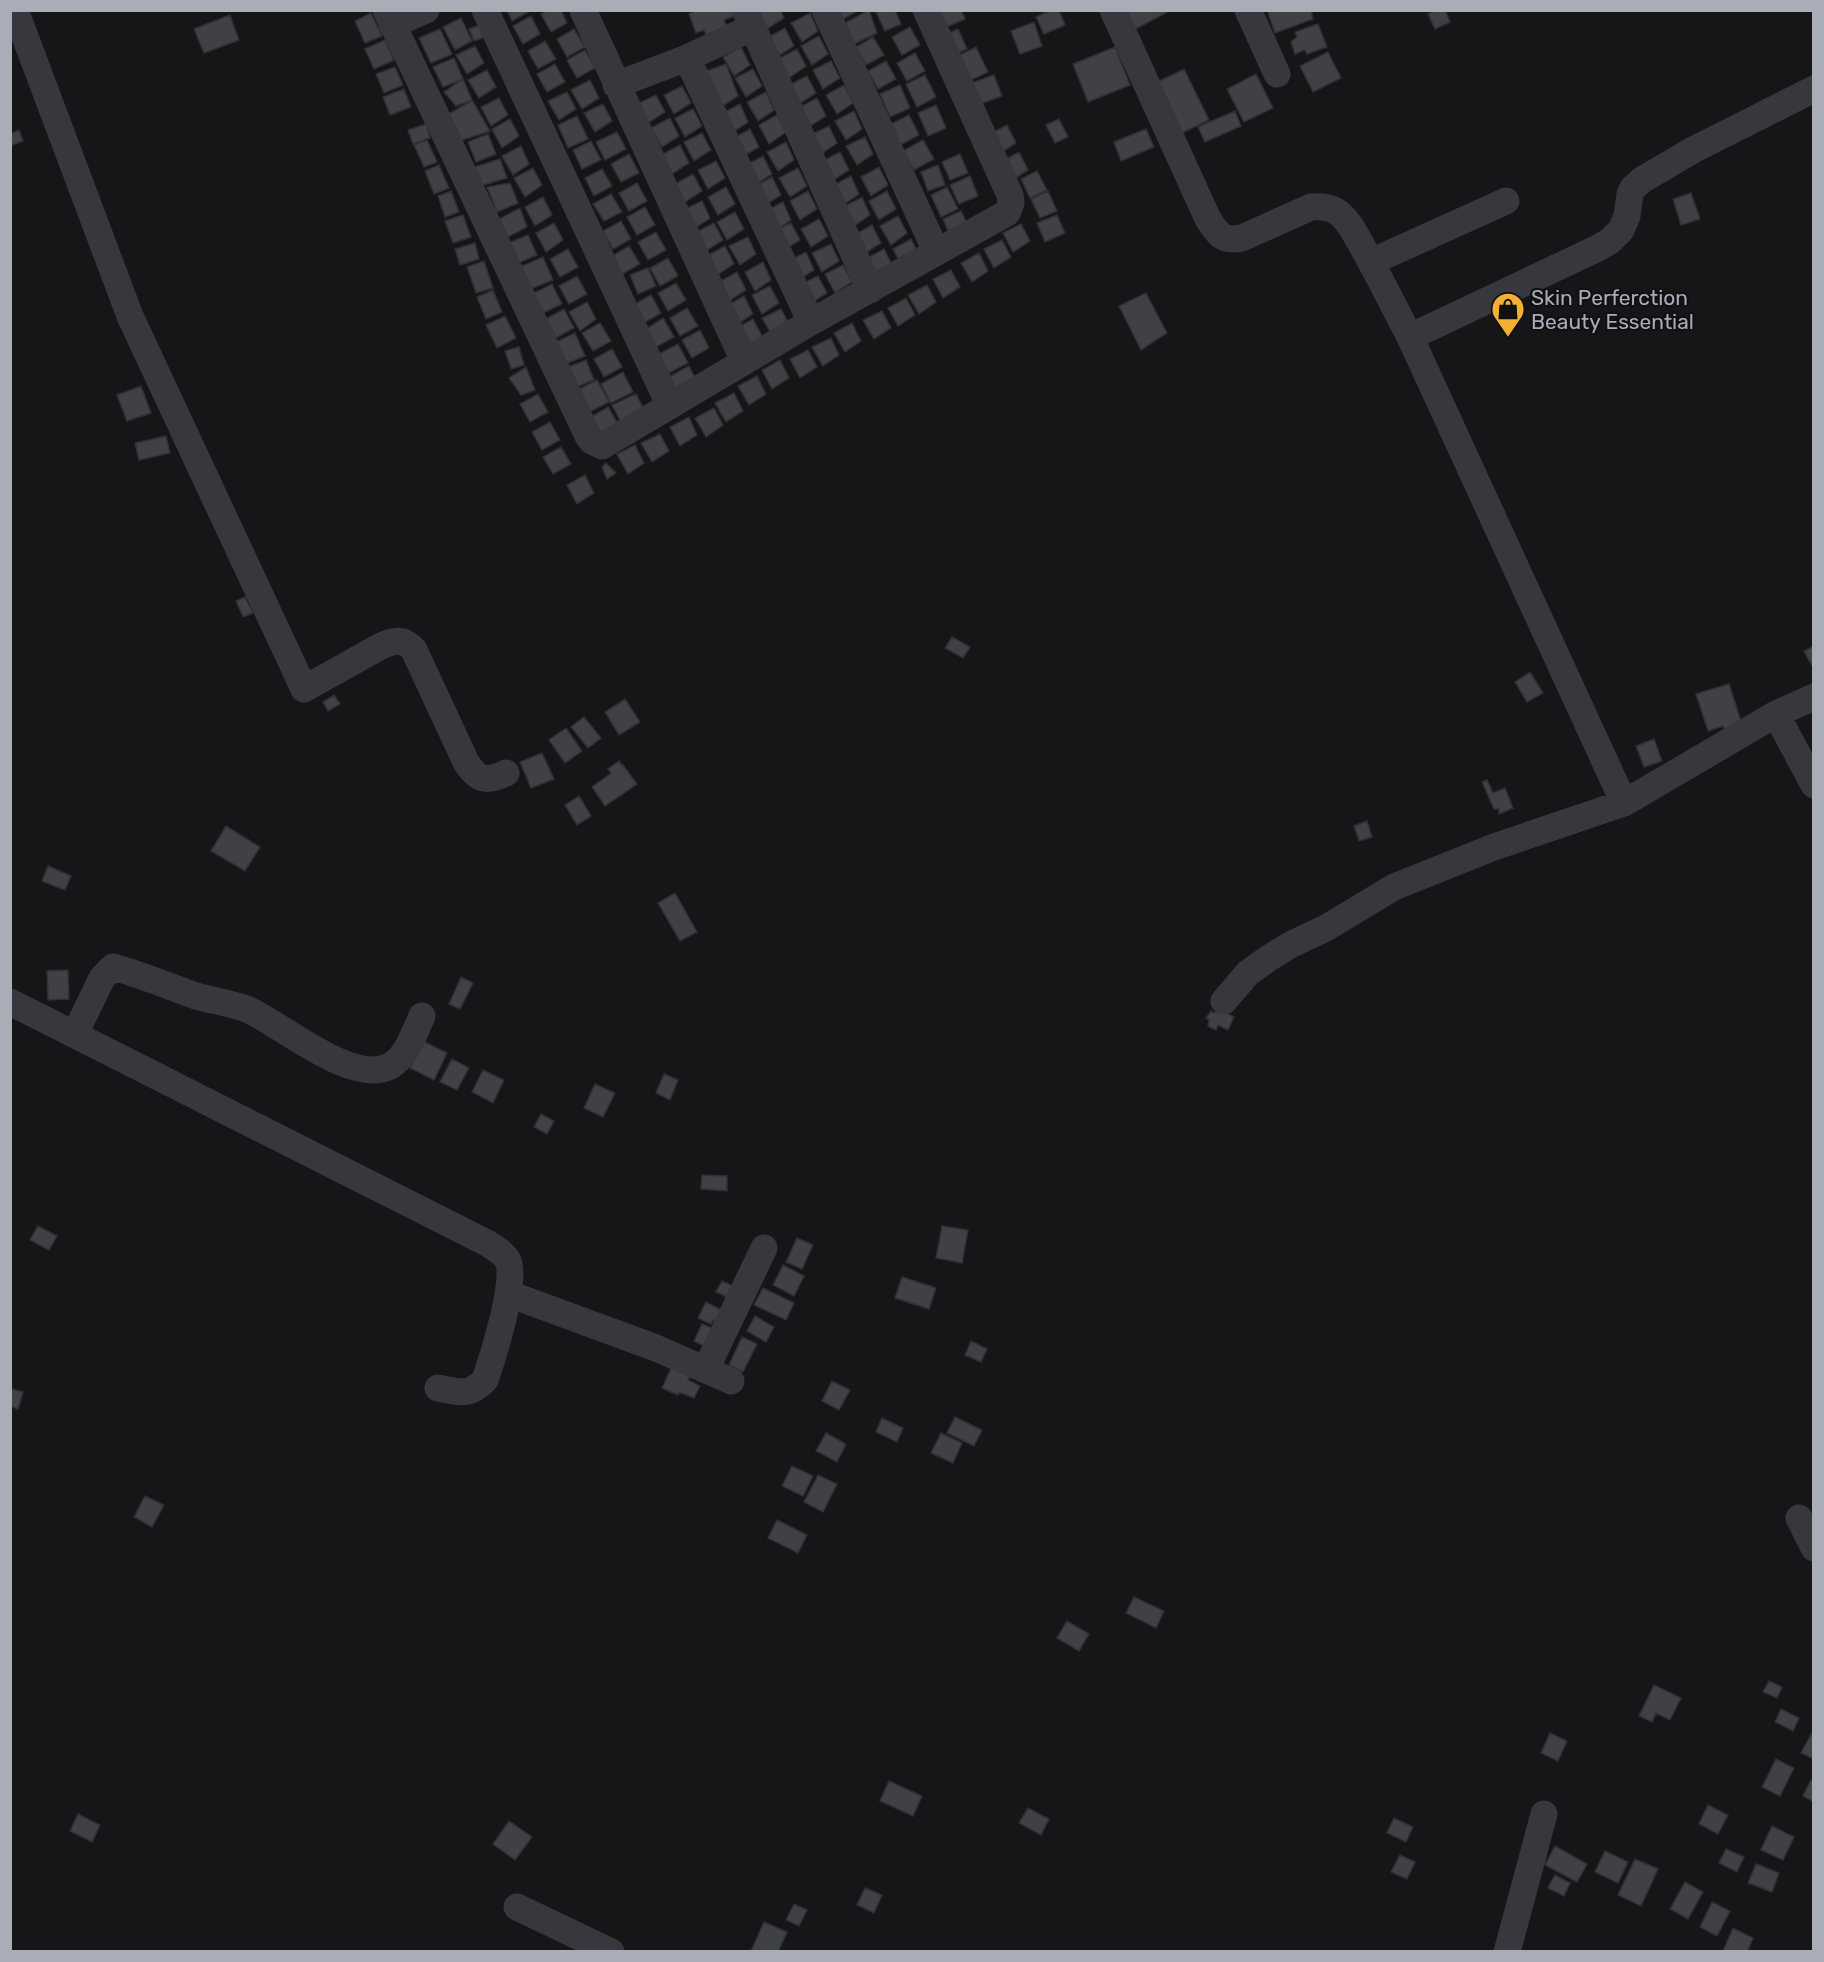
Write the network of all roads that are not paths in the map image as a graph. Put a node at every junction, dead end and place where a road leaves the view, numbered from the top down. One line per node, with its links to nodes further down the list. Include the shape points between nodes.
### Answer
1 (15, 10): 25 (street, via 130,316 304,689 381,646 402,641 414,650 472,771 486,780)
2 (426, 10): 9 (street)
3 (485, 10): 22 (street)
4 (583, 10): 13 (street)
5 (825, 10): 16 (street)
6 (926, 10): 16 (street, via 1011,203 1002,217)
7 (1113, 10): 17 (street, via 1216,232 1232,240 1242,238 1311,207 1330,208 1350,226)
8 (1248, 10): 12 (street)
9 (389, 18): 22 (street, via 588,436 597,444 606,444)
10 (749, 19): 11 (street); 18 (street)
11 (687, 58): 13 (street); 19 (street)
12 (1277, 74)
13 (616, 86): 21 (street)
14 (1814, 89): 20 (street, via 1642,180 1630,194 1621,230 1610,241)
15 (1506, 201): 17 (street)
16 (936, 252): 18 (street)
17 (1371, 262): 20 (street)
18 (870, 290): 19 (street)
19 (811, 322): 21 (street)
20 (1410, 337): 27 (street)
21 (744, 361): 22 (street)
22 (670, 406)
23 (1814, 697): 24 (street)
24 (1776, 714): 26 (street); 27 (street)
25 (506, 772)
26 (1814, 785)
27 (1624, 803): 28 (street, via 1494,847 1394,887 1269,958 1248,973)
28 (1224, 1001)
29 (10, 1002): 31 (street)
30 (422, 1016): 31 (street, via 400,1059 389,1067 359,1068 313,1049 251,1011 113,967 102,978)
31 (75, 1034): 33 (street, via 487,1243 508,1260)
32 (764, 1248): 34 (street)
33 (509, 1294): 34 (street); 36 (street, via 485,1380 475,1390)
34 (705, 1369): 35 (street)
35 (731, 1382)
36 (438, 1388)
37 (1799, 1518): 38 (street)
38 (1814, 1548)
39 (1544, 1814): 42 (street)
40 (517, 1907): 41 (street)
41 (611, 1952)
42 (1507, 1952)

